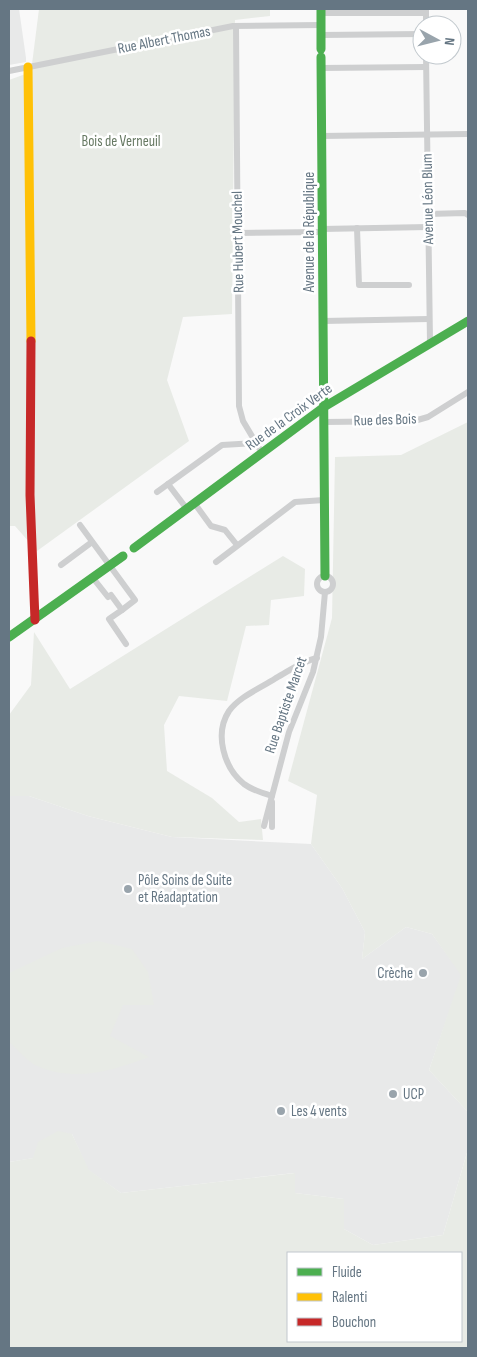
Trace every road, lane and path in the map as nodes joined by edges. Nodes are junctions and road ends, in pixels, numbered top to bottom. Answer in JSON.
{"nodes":[{"id":1,"x":321,"y":11,"type":"edge"},
{"id":2,"x":426,"y":11,"type":"edge"},
{"id":3,"x":321,"y":24,"type":"junction"},
{"id":4,"x":236,"y":26,"type":"junction"},
{"id":5,"x":412,"y":34,"type":"edge"},
{"id":6,"x":320,"y":35,"type":"junction"},
{"id":7,"x":28,"y":67,"type":"junction"},
{"id":8,"x":426,"y":67,"type":"joint"},
{"id":9,"x":321,"y":68,"type":"junction"},
{"id":10,"x":9,"y":71,"type":"edge"},
{"id":11,"x":468,"y":134,"type":"edge"},
{"id":12,"x":427,"y":135,"type":"junction"},
{"id":13,"x":321,"y":136,"type":"junction"},
{"id":14,"x":428,"y":214,"type":"junction"},
{"id":15,"x":467,"y":214,"type":"edge"},
{"id":16,"x":428,"y":227,"type":"junction"},
{"id":17,"x":357,"y":228,"type":"junction"},
{"id":18,"x":322,"y":231,"type":"junction"},
{"id":19,"x":237,"y":232,"type":"junction"},
{"id":20,"x":410,"y":285,"type":"dead end"},
{"id":21,"x":429,"y":319,"type":"junction"},
{"id":22,"x":323,"y":321,"type":"junction"},
{"id":23,"x":468,"y":321,"type":"edge"},
{"id":24,"x":430,"y":342,"type":"junction"},
{"id":25,"x":468,"y":392,"type":"edge"},
{"id":26,"x":324,"y":407,"type":"junction"},
{"id":27,"x":324,"y":422,"type":"junction"},
{"id":28,"x":256,"y":443,"type":"junction"},
{"id":29,"x":262,"y":453,"type":"junction"},
{"id":30,"x":168,"y":484,"type":"junction"},
{"id":31,"x":157,"y":492,"type":"dead end"},
{"id":32,"x":324,"y":500,"type":"junction"},
{"id":33,"x":191,"y":506,"type":"junction"},
{"id":34,"x":80,"y":525,"type":"dead end"},
{"id":35,"x":92,"y":542,"type":"junction"},
{"id":36,"x":237,"y":545,"type":"junction"},
{"id":37,"x":134,"y":548,"type":"dead end"},
{"id":38,"x":123,"y":556,"type":"dead end"},
{"id":39,"x":216,"y":562,"type":"dead end"},
{"id":40,"x":61,"y":565,"type":"dead end"},
{"id":41,"x":110,"y":565,"type":"junction"},
{"id":42,"x":325,"y":576,"type":"junction"},
{"id":43,"x":93,"y":578,"type":"junction"},
{"id":44,"x":325,"y":592,"type":"junction"},
{"id":45,"x":122,"y":610,"type":"junction"},
{"id":46,"x":35,"y":620,"type":"junction"},
{"id":47,"x":9,"y":637,"type":"edge"},
{"id":48,"x":126,"y":644,"type":"dead end"},
{"id":49,"x":317,"y":658,"type":"junction"},
{"id":50,"x":272,"y":796,"type":"junction"},
{"id":51,"x":264,"y":826,"type":"dead end"},
{"id":52,"x":272,"y":826,"type":"dead end"}],
"edges":[{"from":1,"to":2,"type":"street"},
{"from":1,"to":3,"type":"street","name":"Avenue de la République"},
{"from":3,"to":4,"type":"street","name":"Rue Albert Thomas"},
{"from":3,"to":6,"type":"street","name":"Avenue de la République"},
{"from":4,"to":7,"type":"street","name":"Rue Albert Thomas"},
{"from":4,"to":19,"type":"street","name":"Rue Hubert Mouchel"},
{"from":5,"to":6,"type":"street"},
{"from":6,"to":9,"type":"street","name":"Avenue de la République"},
{"from":7,"to":10,"type":"street","name":"Rue Albert Thomas"},
{"from":7,"to":46,"type":"street"},
{"from":8,"to":9,"type":"street"},
{"from":8,"to":12,"type":"street","name":"Avenue Léon Blum"},
{"from":9,"to":13,"type":"street","name":"Avenue de la République"},
{"from":11,"to":12,"type":"street"},
{"from":12,"to":13,"type":"street"},
{"from":12,"to":14,"type":"street","name":"Avenue Léon Blum"},
{"from":13,"to":18,"type":"street","name":"Avenue de la République"},
{"from":14,"to":15,"type":"street"},
{"from":14,"to":16,"type":"street","name":"Avenue Léon Blum"},
{"from":16,"to":17,"type":"street"},
{"from":16,"to":21,"type":"street","name":"Avenue Léon Blum"},
{"from":17,"to":18,"type":"street"},
{"from":17,"to":20,"type":"street"},
{"from":18,"to":19,"type":"street"},
{"from":18,"to":22,"type":"street","name":"Avenue de la République"},
{"from":19,"to":28,"type":"street","name":"Rue Hubert Mouchel"},
{"from":21,"to":22,"type":"street"},
{"from":21,"to":24,"type":"street","name":"Avenue Léon Blum"},
{"from":22,"to":26,"type":"street","name":"Avenue de la République"},
{"from":23,"to":24,"type":"street","name":"Rue de la Croix Verte"},
{"from":24,"to":26,"type":"street","name":"Rue de la Croix Verte"},
{"from":25,"to":27,"type":"street","name":"Rue des Bois"},
{"from":26,"to":27,"type":"street","name":"Rue Baptiste Marcet"},
{"from":26,"to":29,"type":"street","name":"Rue de la Croix Verte"},
{"from":27,"to":32,"type":"street","name":"Rue Baptiste Marcet"},
{"from":28,"to":29,"type":"street","name":"Rue Hubert Mouchel"},
{"from":28,"to":30,"type":"street"},
{"from":29,"to":33,"type":"street","name":"Rue de la Croix Verte"},
{"from":30,"to":31,"type":"street"},
{"from":30,"to":33,"type":"street"},
{"from":32,"to":36,"type":"street"},
{"from":32,"to":42,"type":"street","name":"Rue Baptiste Marcet"},
{"from":33,"to":36,"type":"street"},
{"from":33,"to":37,"type":"street","name":"Rue de la Croix Verte"},
{"from":34,"to":35,"type":"street"},
{"from":35,"to":40,"type":"street"},
{"from":35,"to":41,"type":"street"},
{"from":36,"to":39,"type":"street"},
{"from":38,"to":41,"type":"street"},
{"from":41,"to":43,"type":"street"},
{"from":41,"to":45,"type":"street"},
{"from":42,"to":44,"type":"street","name":"Rue Baptiste Marcet"},
{"from":42,"to":44,"type":"street","name":"Rue Baptiste Marcet"},
{"from":43,"to":45,"type":"street"},
{"from":43,"to":46,"type":"street"},
{"from":44,"to":49,"type":"street","name":"Rue Baptiste Marcet"},
{"from":45,"to":48,"type":"street"},
{"from":46,"to":47,"type":"street"},
{"from":49,"to":50,"type":"street","name":"Rue Baptiste Marcet"},
{"from":49,"to":50,"type":"street"},
{"from":50,"to":51,"type":"street","name":"Rue Baptiste Marcet"},
{"from":50,"to":52,"type":"street","name":"Rue Baptiste Marcet"}]}
